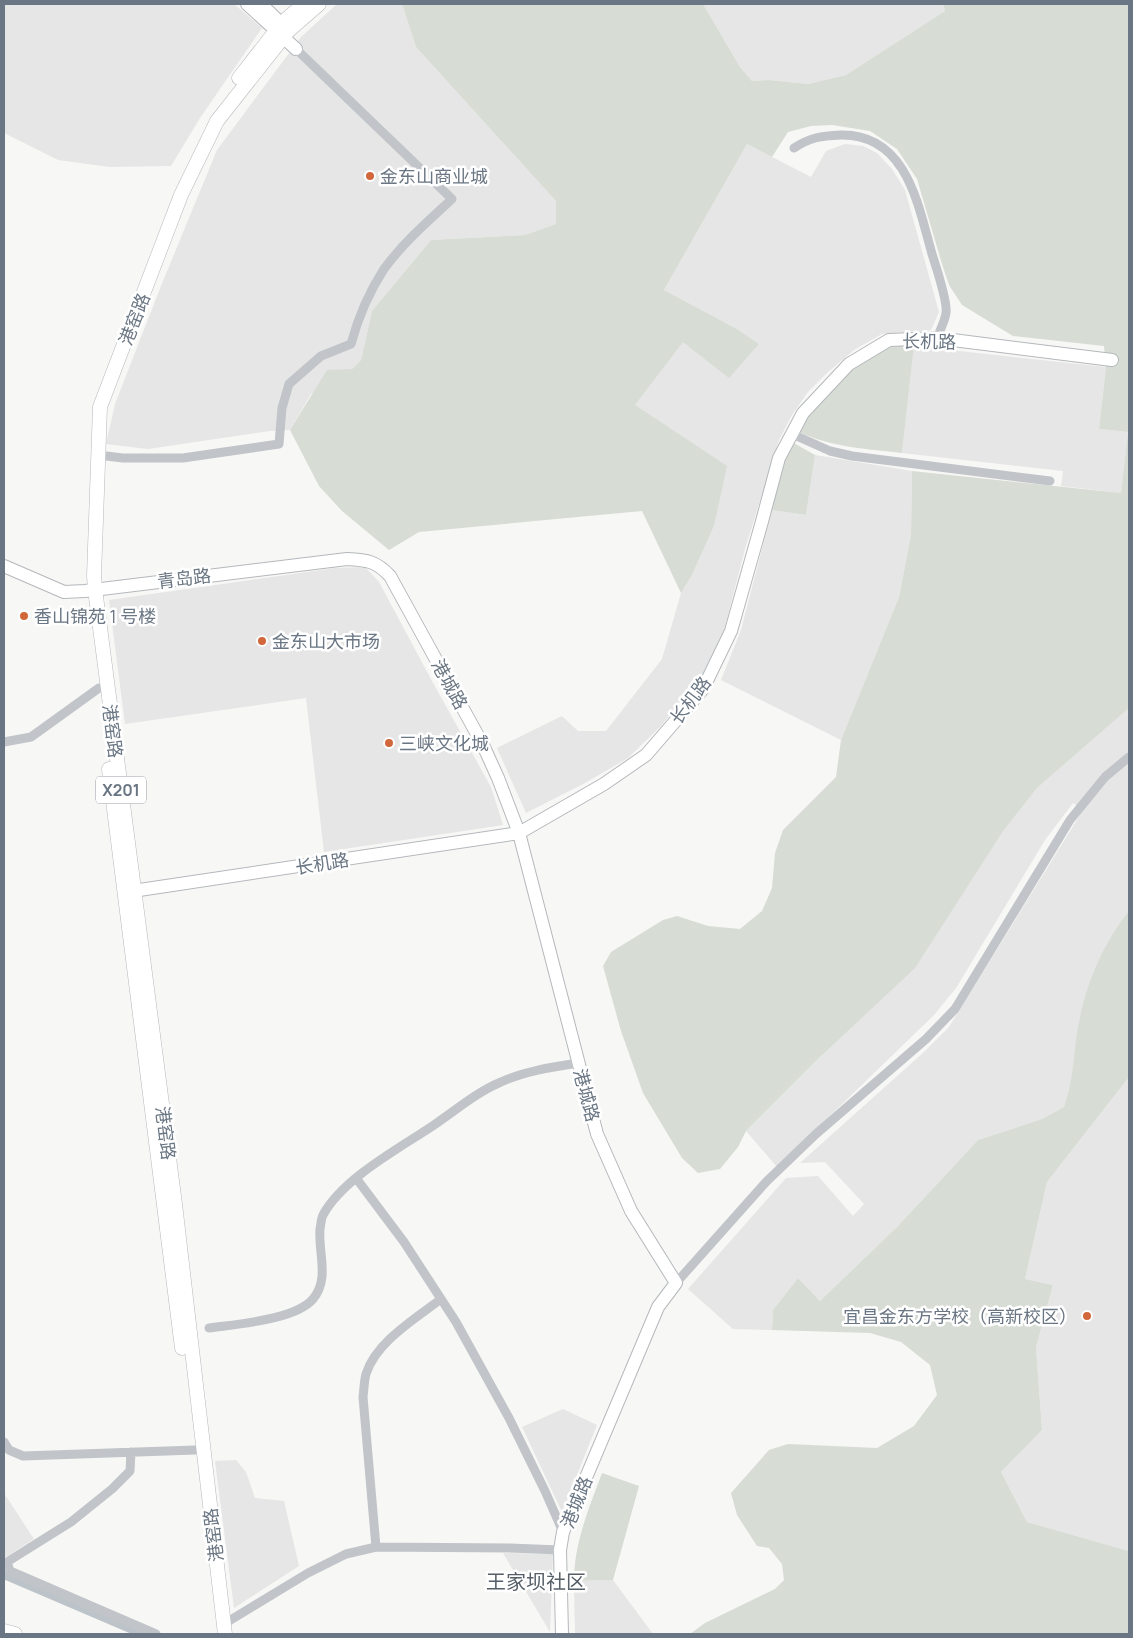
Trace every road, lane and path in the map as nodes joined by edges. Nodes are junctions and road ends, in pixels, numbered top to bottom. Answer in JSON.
{"nodes":[{"id":1,"x":247,"y":4,"type":"edge"},
{"id":2,"x":261,"y":4,"type":"edge"},
{"id":3,"x":304,"y":4,"type":"edge"},
{"id":4,"x":319,"y":4,"type":"edge"},
{"id":5,"x":282,"y":30,"type":"junction"},
{"id":6,"x":296,"y":49,"type":"joint"},
{"id":7,"x":794,"y":148,"type":"dead end"},
{"id":8,"x":937,"y":338,"type":"junction"},
{"id":9,"x":1112,"y":360,"type":"dead end"},
{"id":10,"x":792,"y":434,"type":"junction"},
{"id":11,"x":98,"y":455,"type":"junction"},
{"id":12,"x":1050,"y":481,"type":"dead end"},
{"id":13,"x":369,"y":560,"type":"joint"},
{"id":14,"x":4,"y":566,"type":"edge"},
{"id":15,"x":90,"y":590,"type":"junction"},
{"id":16,"x":99,"y":688,"type":"junction"},
{"id":17,"x":4,"y":742,"type":"edge"},
{"id":18,"x":1129,"y":757,"type":"edge"},
{"id":19,"x":519,"y":833,"type":"junction"},
{"id":20,"x":129,"y":892,"type":"junction"},
{"id":21,"x":578,"y":1063,"type":"junction"},
{"id":22,"x":356,"y":1178,"type":"junction"},
{"id":23,"x":676,"y":1283,"type":"junction"},
{"id":24,"x":441,"y":1299,"type":"junction"},
{"id":25,"x":209,"y":1328,"type":"dead end"},
{"id":26,"x":4,"y":1442,"type":"edge"},
{"id":27,"x":195,"y":1450,"type":"junction"},
{"id":28,"x":131,"y":1452,"type":"junction"},
{"id":29,"x":563,"y":1532,"type":"junction"},
{"id":30,"x":376,"y":1547,"type":"junction"},
{"id":31,"x":560,"y":1550,"type":"junction"},
{"id":32,"x":222,"y":1631,"type":"edge"},
{"id":33,"x":156,"y":1634,"type":"edge"},
{"id":34,"x":562,"y":1634,"type":"edge"}],
"edges":[{"from":1,"to":5,"type":"street"},
{"from":2,"to":5,"type":"street"},
{"from":3,"to":5,"type":"main road","name":"港窑路","number":"X201"},
{"from":4,"to":5,"type":"main road","name":"港窑路","number":"X201"},
{"from":5,"to":6,"type":"street"},
{"from":5,"to":11,"type":"main road","name":"港窑路","number":"X201"},
{"from":5,"to":15,"type":"main road","name":"港窑路","number":"X201"},
{"from":6,"to":11,"type":"street"},
{"from":7,"to":8,"type":"street"},
{"from":8,"to":9,"type":"street","name":"长机路"},
{"from":8,"to":10,"type":"street","name":"长机路"},
{"from":10,"to":12,"type":"street"},
{"from":10,"to":19,"type":"street","name":"长机路"},
{"from":11,"to":15,"type":"main road","name":"港窑路","number":"X201"},
{"from":13,"to":15,"type":"street","name":"青岛路"},
{"from":13,"to":19,"type":"street","name":"港城路"},
{"from":14,"to":15,"type":"street","name":"青岛路"},
{"from":15,"to":16,"type":"main road","name":"港窑路","number":"X201"},
{"from":15,"to":20,"type":"main road","name":"港窑路","number":"X201"},
{"from":16,"to":17,"type":"street"},
{"from":16,"to":20,"type":"main road","name":"港窑路","number":"X201"},
{"from":18,"to":23,"type":"street"},
{"from":19,"to":20,"type":"street","name":"长机路"},
{"from":19,"to":21,"type":"street","name":"港城路"},
{"from":20,"to":27,"type":"main road","name":"港窑路","number":"X201"},
{"from":20,"to":32,"type":"main road","name":"港窑路","number":"X201"},
{"from":21,"to":22,"type":"street"},
{"from":21,"to":23,"type":"street","name":"港城路"},
{"from":22,"to":24,"type":"street"},
{"from":22,"to":25,"type":"street"},
{"from":23,"to":29,"type":"street","name":"港城路"},
{"from":24,"to":29,"type":"street"},
{"from":24,"to":30,"type":"street"},
{"from":26,"to":28,"type":"street"},
{"from":27,"to":28,"type":"street"},
{"from":27,"to":32,"type":"main road","name":"港窑路","number":"X201"},
{"from":28,"to":33,"type":"street"},
{"from":29,"to":31,"type":"street","name":"港城路"},
{"from":30,"to":31,"type":"street"},
{"from":30,"to":32,"type":"street"},
{"from":31,"to":34,"type":"street","name":"港城路"}]}
